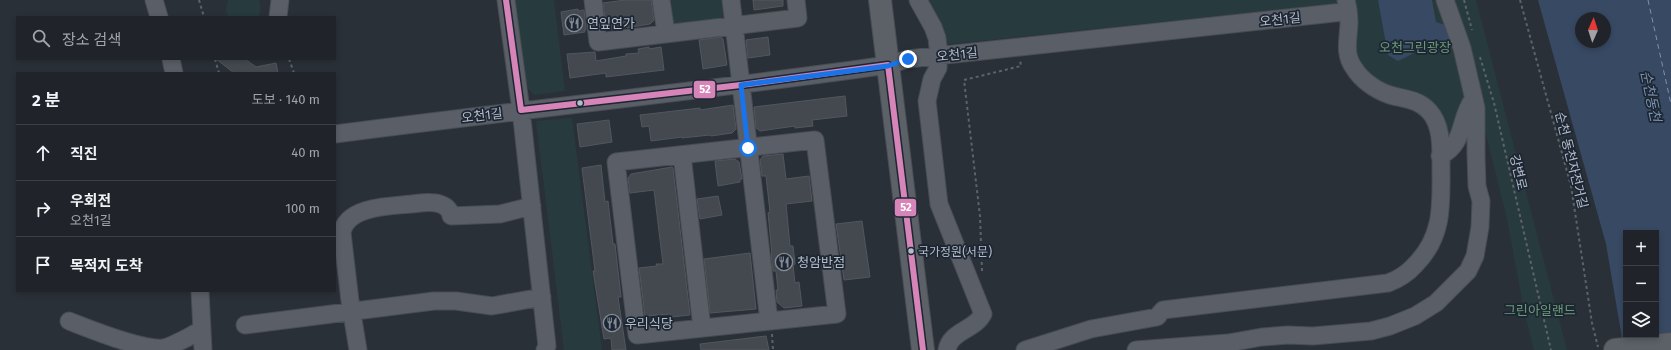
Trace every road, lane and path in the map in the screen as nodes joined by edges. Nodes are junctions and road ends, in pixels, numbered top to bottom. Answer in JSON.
{"nodes":[{"id":1,"x":154,"y":0,"type":"edge"},
{"id":2,"x":199,"y":0,"type":"edge"},
{"id":3,"x":280,"y":0,"type":"edge"},
{"id":4,"x":506,"y":0,"type":"edge"},
{"id":5,"x":593,"y":0,"type":"edge"},
{"id":6,"x":661,"y":0,"type":"edge"},
{"id":7,"x":731,"y":0,"type":"edge"},
{"id":8,"x":796,"y":0,"type":"edge"},
{"id":9,"x":880,"y":0,"type":"edge"},
{"id":10,"x":918,"y":0,"type":"edge"},
{"id":11,"x":1445,"y":0,"type":"edge"},
{"id":12,"x":1464,"y":0,"type":"edge"},
{"id":13,"x":1520,"y":0,"type":"edge"},
{"id":14,"x":1345,"y":6,"type":"edge"},
{"id":15,"x":159,"y":16,"type":"edge"},
{"id":16,"x":204,"y":16,"type":"edge"},
{"id":17,"x":278,"y":16,"type":"edge"},
{"id":18,"x":734,"y":26,"type":"junction"},
{"id":19,"x":666,"y":33,"type":"junction"},
{"id":20,"x":1474,"y":36,"type":"dead end"},
{"id":21,"x":1019,"y":47,"type":"junction"},
{"id":22,"x":1478,"y":51,"type":"dead end"},
{"id":23,"x":939,"y":56,"type":"junction"},
{"id":24,"x":170,"y":60,"type":"edge"},
{"id":25,"x":215,"y":60,"type":"edge"},
{"id":26,"x":289,"y":60,"type":"edge"},
{"id":27,"x":888,"y":66,"type":"junction"},
{"id":28,"x":174,"y":72,"type":"edge"},
{"id":29,"x":219,"y":72,"type":"edge"},
{"id":30,"x":294,"y":72,"type":"edge"},
{"id":31,"x":741,"y":85,"type":"junction"},
{"id":32,"x":1473,"y":99,"type":"junction"},
{"id":33,"x":521,"y":110,"type":"junction"},
{"id":34,"x":336,"y":134,"type":"edge"},
{"id":35,"x":748,"y":148,"type":"junction"},
{"id":36,"x":682,"y":155,"type":"junction"},
{"id":37,"x":1440,"y":156,"type":"junction"},
{"id":38,"x":532,"y":206,"type":"junction"},
{"id":39,"x":339,"y":240,"type":"edge"},
{"id":40,"x":982,"y":276,"type":"dead end"},
{"id":41,"x":200,"y":292,"type":"edge"},
{"id":42,"x":542,"y":297,"type":"junction"},
{"id":43,"x":352,"y":311,"type":"junction"},
{"id":44,"x":69,"y":321,"type":"dead end"},
{"id":45,"x":245,"y":325,"type":"dead end"},
{"id":46,"x":770,"y":327,"type":"junction"},
{"id":47,"x":702,"y":328,"type":"junction"},
{"id":48,"x":202,"y":330,"type":"junction"},
{"id":49,"x":1671,"y":344,"type":"edge"},
{"id":50,"x":203,"y":350,"type":"edge"},
{"id":51,"x":358,"y":350,"type":"edge"},
{"id":52,"x":545,"y":350,"type":"edge"},
{"id":53,"x":773,"y":350,"type":"edge"},
{"id":54,"x":923,"y":350,"type":"edge"},
{"id":55,"x":947,"y":350,"type":"edge"},
{"id":56,"x":1025,"y":350,"type":"edge"},
{"id":57,"x":1136,"y":350,"type":"edge"},
{"id":58,"x":1551,"y":350,"type":"edge"},
{"id":59,"x":1599,"y":350,"type":"edge"},
{"id":60,"x":1615,"y":350,"type":"edge"}],
"edges":[{"from":1,"to":15,"type":"street"},
{"from":2,"to":16,"type":"path"},
{"from":3,"to":17,"type":"street"},
{"from":4,"to":33,"type":"street"},
{"from":5,"to":19,"type":"street"},
{"from":6,"to":19,"type":"street"},
{"from":7,"to":18,"type":"street"},
{"from":8,"to":18,"type":"street"},
{"from":9,"to":27,"type":"main road"},
{"from":10,"to":23,"type":"street"},
{"from":11,"to":32,"type":"street"},
{"from":12,"to":20,"type":"path"},
{"from":13,"to":59,"type":"path","name":"순천 동천자전거길"},
{"from":14,"to":21,"type":"street","name":"오천1길"},
{"from":14,"to":37,"type":"street"},
{"from":18,"to":19,"type":"street"},
{"from":18,"to":31,"type":"street"},
{"from":21,"to":23,"type":"street","name":"오천1길"},
{"from":21,"to":40,"type":"path"},
{"from":22,"to":58,"type":"path","name":"강변로"},
{"from":23,"to":27,"type":"street","name":"오천1길"},
{"from":23,"to":55,"type":"street"},
{"from":24,"to":28,"type":"street"},
{"from":25,"to":29,"type":"path"},
{"from":26,"to":30,"type":"path"},
{"from":27,"to":31,"type":"street","name":"오천1길"},
{"from":27,"to":54,"type":"main road"},
{"from":31,"to":33,"type":"street","name":"오천1길"},
{"from":31,"to":35,"type":"street"},
{"from":32,"to":37,"type":"street"},
{"from":32,"to":57,"type":"street"},
{"from":33,"to":34,"type":"street","name":"오천1길"},
{"from":33,"to":38,"type":"street"},
{"from":35,"to":36,"type":"street"},
{"from":35,"to":46,"type":"street"},
{"from":35,"to":46,"type":"street"},
{"from":36,"to":47,"type":"street"},
{"from":36,"to":47,"type":"street"},
{"from":37,"to":56,"type":"street"},
{"from":38,"to":39,"type":"street"},
{"from":38,"to":42,"type":"street"},
{"from":39,"to":43,"type":"street"},
{"from":41,"to":48,"type":"street"},
{"from":42,"to":43,"type":"street"},
{"from":42,"to":52,"type":"street"},
{"from":43,"to":45,"type":"street"},
{"from":43,"to":51,"type":"street"},
{"from":44,"to":48,"type":"street"},
{"from":46,"to":47,"type":"street"},
{"from":46,"to":53,"type":"path"},
{"from":48,"to":50,"type":"street"},
{"from":49,"to":60,"type":"main road"}]}
